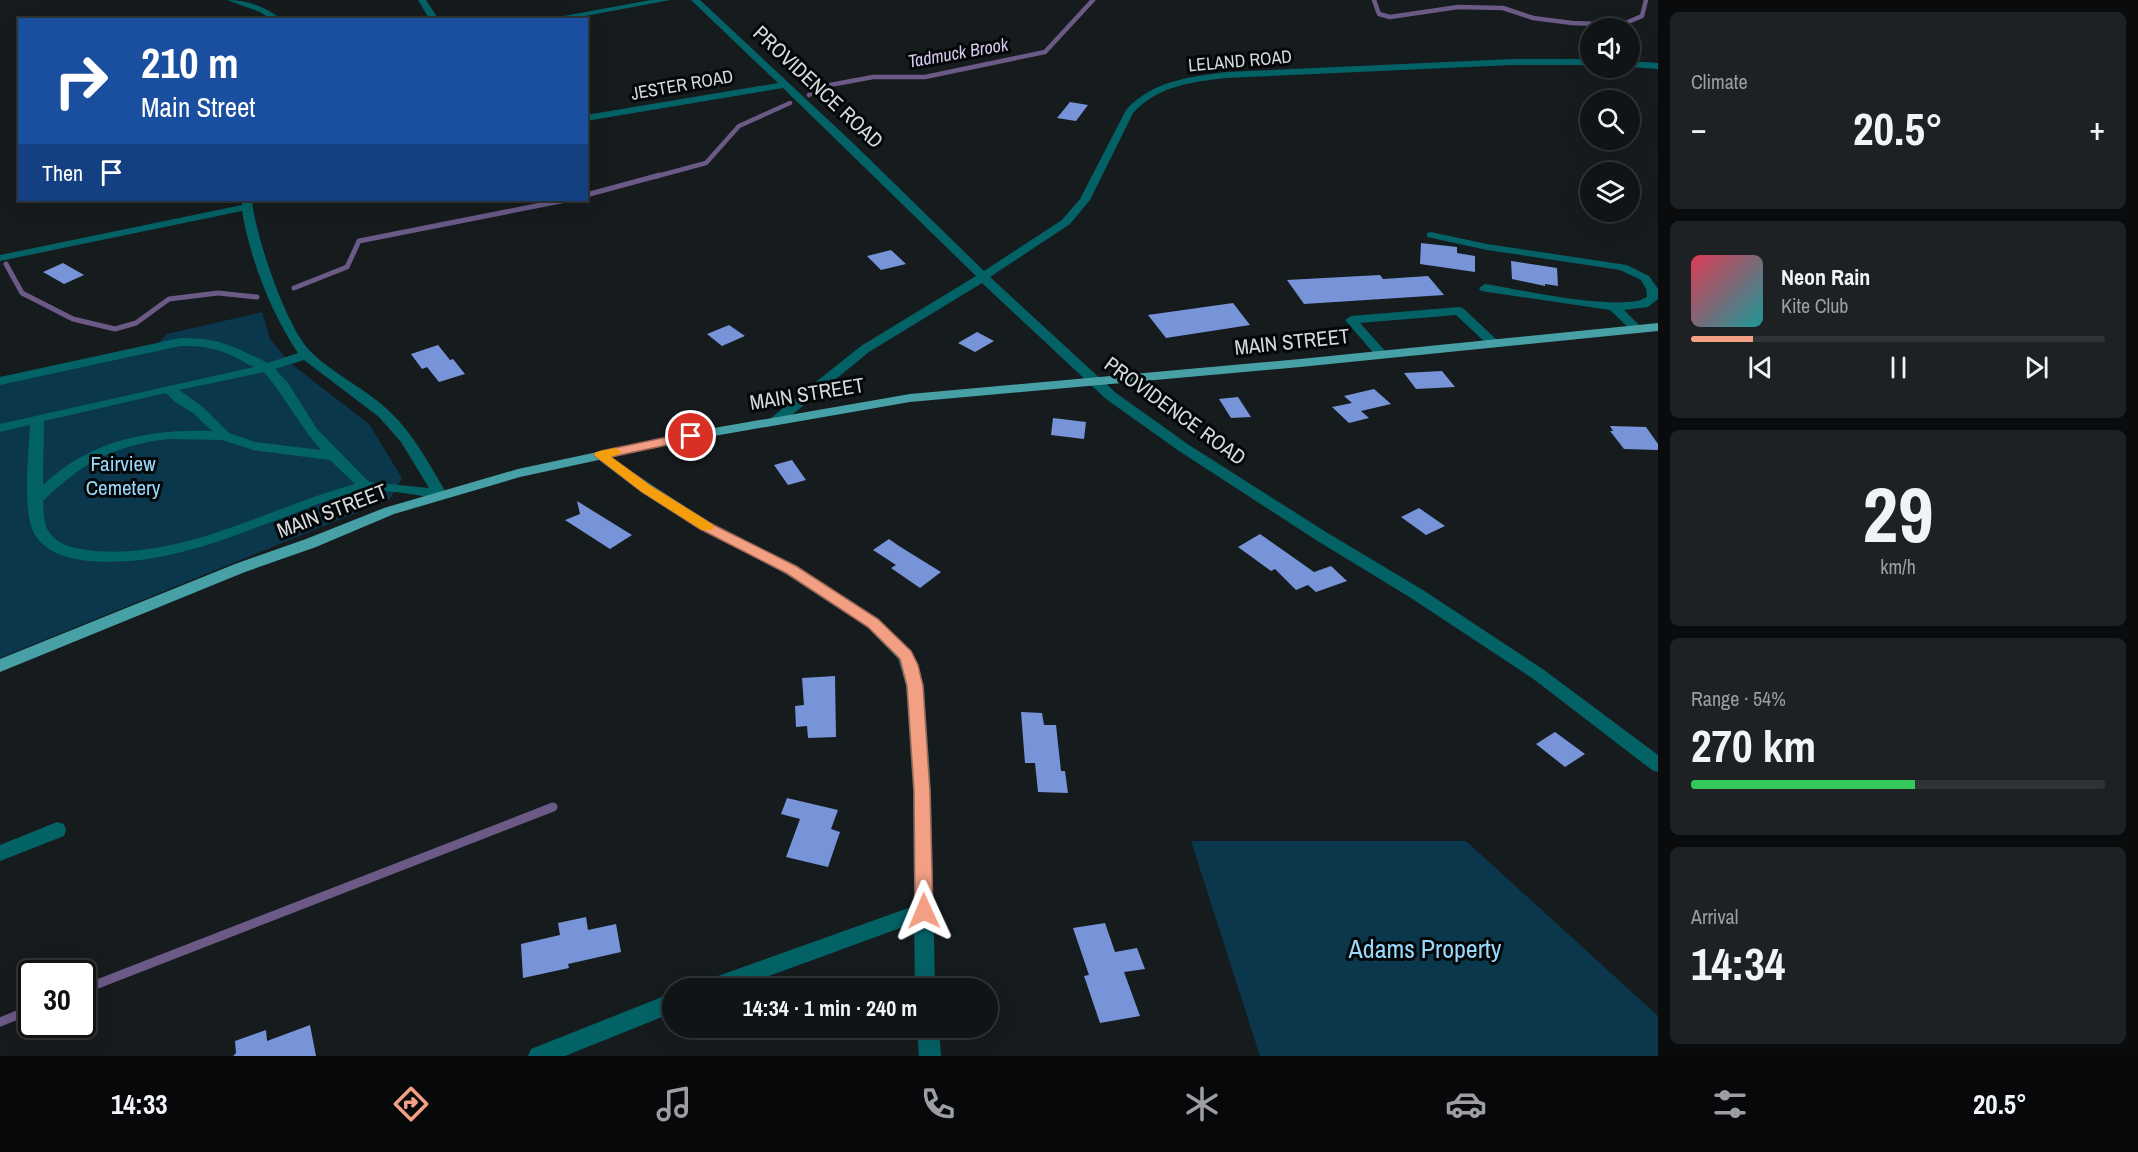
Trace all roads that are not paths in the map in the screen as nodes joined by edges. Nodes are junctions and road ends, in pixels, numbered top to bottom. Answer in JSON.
{"nodes":[{"id":1,"x":231,"y":0,"type":"edge"},
{"id":2,"x":422,"y":0,"type":"edge"},
{"id":3,"x":666,"y":0,"type":"edge"},
{"id":4,"x":695,"y":0,"type":"edge"},
{"id":5,"x":275,"y":18,"type":"edge"},
{"id":6,"x":434,"y":18,"type":"edge"},
{"id":7,"x":558,"y":18,"type":"edge"},
{"id":8,"x":1580,"y":62,"type":"edge"},
{"id":9,"x":1640,"y":65,"type":"edge"},
{"id":10,"x":1658,"y":66,"type":"edge"},
{"id":11,"x":783,"y":85,"type":"junction"},
{"id":12,"x":588,"y":118,"type":"edge"},
{"id":13,"x":246,"y":203,"type":"edge"},
{"id":14,"x":1431,"y":235,"type":"dead end"},
{"id":15,"x":0,"y":258,"type":"edge"},
{"id":16,"x":983,"y":277,"type":"junction"},
{"id":17,"x":1485,"y":288,"type":"dead end"},
{"id":18,"x":1614,"y":308,"type":"junction"},
{"id":19,"x":1658,"y":327,"type":"edge"},
{"id":20,"x":1637,"y":329,"type":"junction"},
{"id":21,"x":1493,"y":343,"type":"junction"},
{"id":22,"x":1382,"y":354,"type":"junction"},
{"id":23,"x":306,"y":356,"type":"junction"},
{"id":24,"x":267,"y":368,"type":"junction"},
{"id":25,"x":0,"y":381,"type":"edge"},
{"id":26,"x":1097,"y":382,"type":"junction"},
{"id":27,"x":169,"y":388,"type":"junction"},
{"id":28,"x":36,"y":419,"type":"junction"},
{"id":29,"x":777,"y":420,"type":"junction"},
{"id":30,"x":0,"y":428,"type":"edge"},
{"id":31,"x":224,"y":436,"type":"junction"},
{"id":32,"x":601,"y":455,"type":"junction"},
{"id":33,"x":334,"y":456,"type":"junction"},
{"id":34,"x":365,"y":486,"type":"junction"},
{"id":35,"x":440,"y":494,"type":"junction"},
{"id":36,"x":36,"y":500,"type":"junction"},
{"id":37,"x":0,"y":666,"type":"edge"},
{"id":38,"x":1658,"y":765,"type":"edge"},
{"id":39,"x":57,"y":830,"type":"dead end"},
{"id":40,"x":0,"y":854,"type":"edge"},
{"id":41,"x":924,"y":911,"type":"junction"},
{"id":42,"x":739,"y":978,"type":"edge"},
{"id":43,"x":925,"y":978,"type":"edge"},
{"id":44,"x":662,"y":1008,"type":"edge"},
{"id":45,"x":929,"y":1038,"type":"edge"},
{"id":46,"x":539,"y":1056,"type":"edge"},
{"id":47,"x":930,"y":1056,"type":"edge"}],
"edges":[{"from":1,"to":5,"type":"street"},
{"from":2,"to":6,"type":"street"},
{"from":3,"to":7,"type":"street"},
{"from":4,"to":11,"type":"street","name":"PROVIDENCE ROAD"},
{"from":8,"to":16,"type":"street","name":"LELAND ROAD"},
{"from":9,"to":10,"type":"street"},
{"from":11,"to":12,"type":"street","name":"JESTER ROAD"},
{"from":11,"to":16,"type":"street","name":"PROVIDENCE ROAD"},
{"from":13,"to":15,"type":"street"},
{"from":13,"to":23,"type":"street"},
{"from":14,"to":18,"type":"street"},
{"from":16,"to":26,"type":"street","name":"PROVIDENCE ROAD"},
{"from":16,"to":29,"type":"street","name":"LELAND ROAD"},
{"from":17,"to":18,"type":"street"},
{"from":18,"to":20,"type":"street"},
{"from":19,"to":20,"type":"main road","name":"MAIN STREET"},
{"from":20,"to":21,"type":"main road","name":"MAIN STREET"},
{"from":21,"to":22,"type":"main road","name":"MAIN STREET"},
{"from":21,"to":22,"type":"street"},
{"from":22,"to":26,"type":"main road","name":"MAIN STREET"},
{"from":23,"to":24,"type":"street"},
{"from":23,"to":35,"type":"street"},
{"from":24,"to":25,"type":"street"},
{"from":24,"to":27,"type":"street"},
{"from":24,"to":33,"type":"street"},
{"from":26,"to":29,"type":"main road","name":"MAIN STREET"},
{"from":26,"to":38,"type":"street","name":"PROVIDENCE ROAD"},
{"from":27,"to":28,"type":"street"},
{"from":27,"to":31,"type":"street"},
{"from":28,"to":30,"type":"street"},
{"from":28,"to":36,"type":"street"},
{"from":29,"to":32,"type":"main road","name":"MAIN STREET"},
{"from":31,"to":33,"type":"street"},
{"from":31,"to":36,"type":"street"},
{"from":32,"to":35,"type":"main road","name":"MAIN STREET"},
{"from":32,"to":41,"type":"street"},
{"from":33,"to":34,"type":"street"},
{"from":34,"to":35,"type":"street"},
{"from":34,"to":36,"type":"street"},
{"from":35,"to":37,"type":"main road","name":"MAIN STREET"},
{"from":39,"to":40,"type":"street"},
{"from":41,"to":42,"type":"street"},
{"from":41,"to":43,"type":"street"},
{"from":44,"to":46,"type":"street"},
{"from":45,"to":47,"type":"street"}]}
